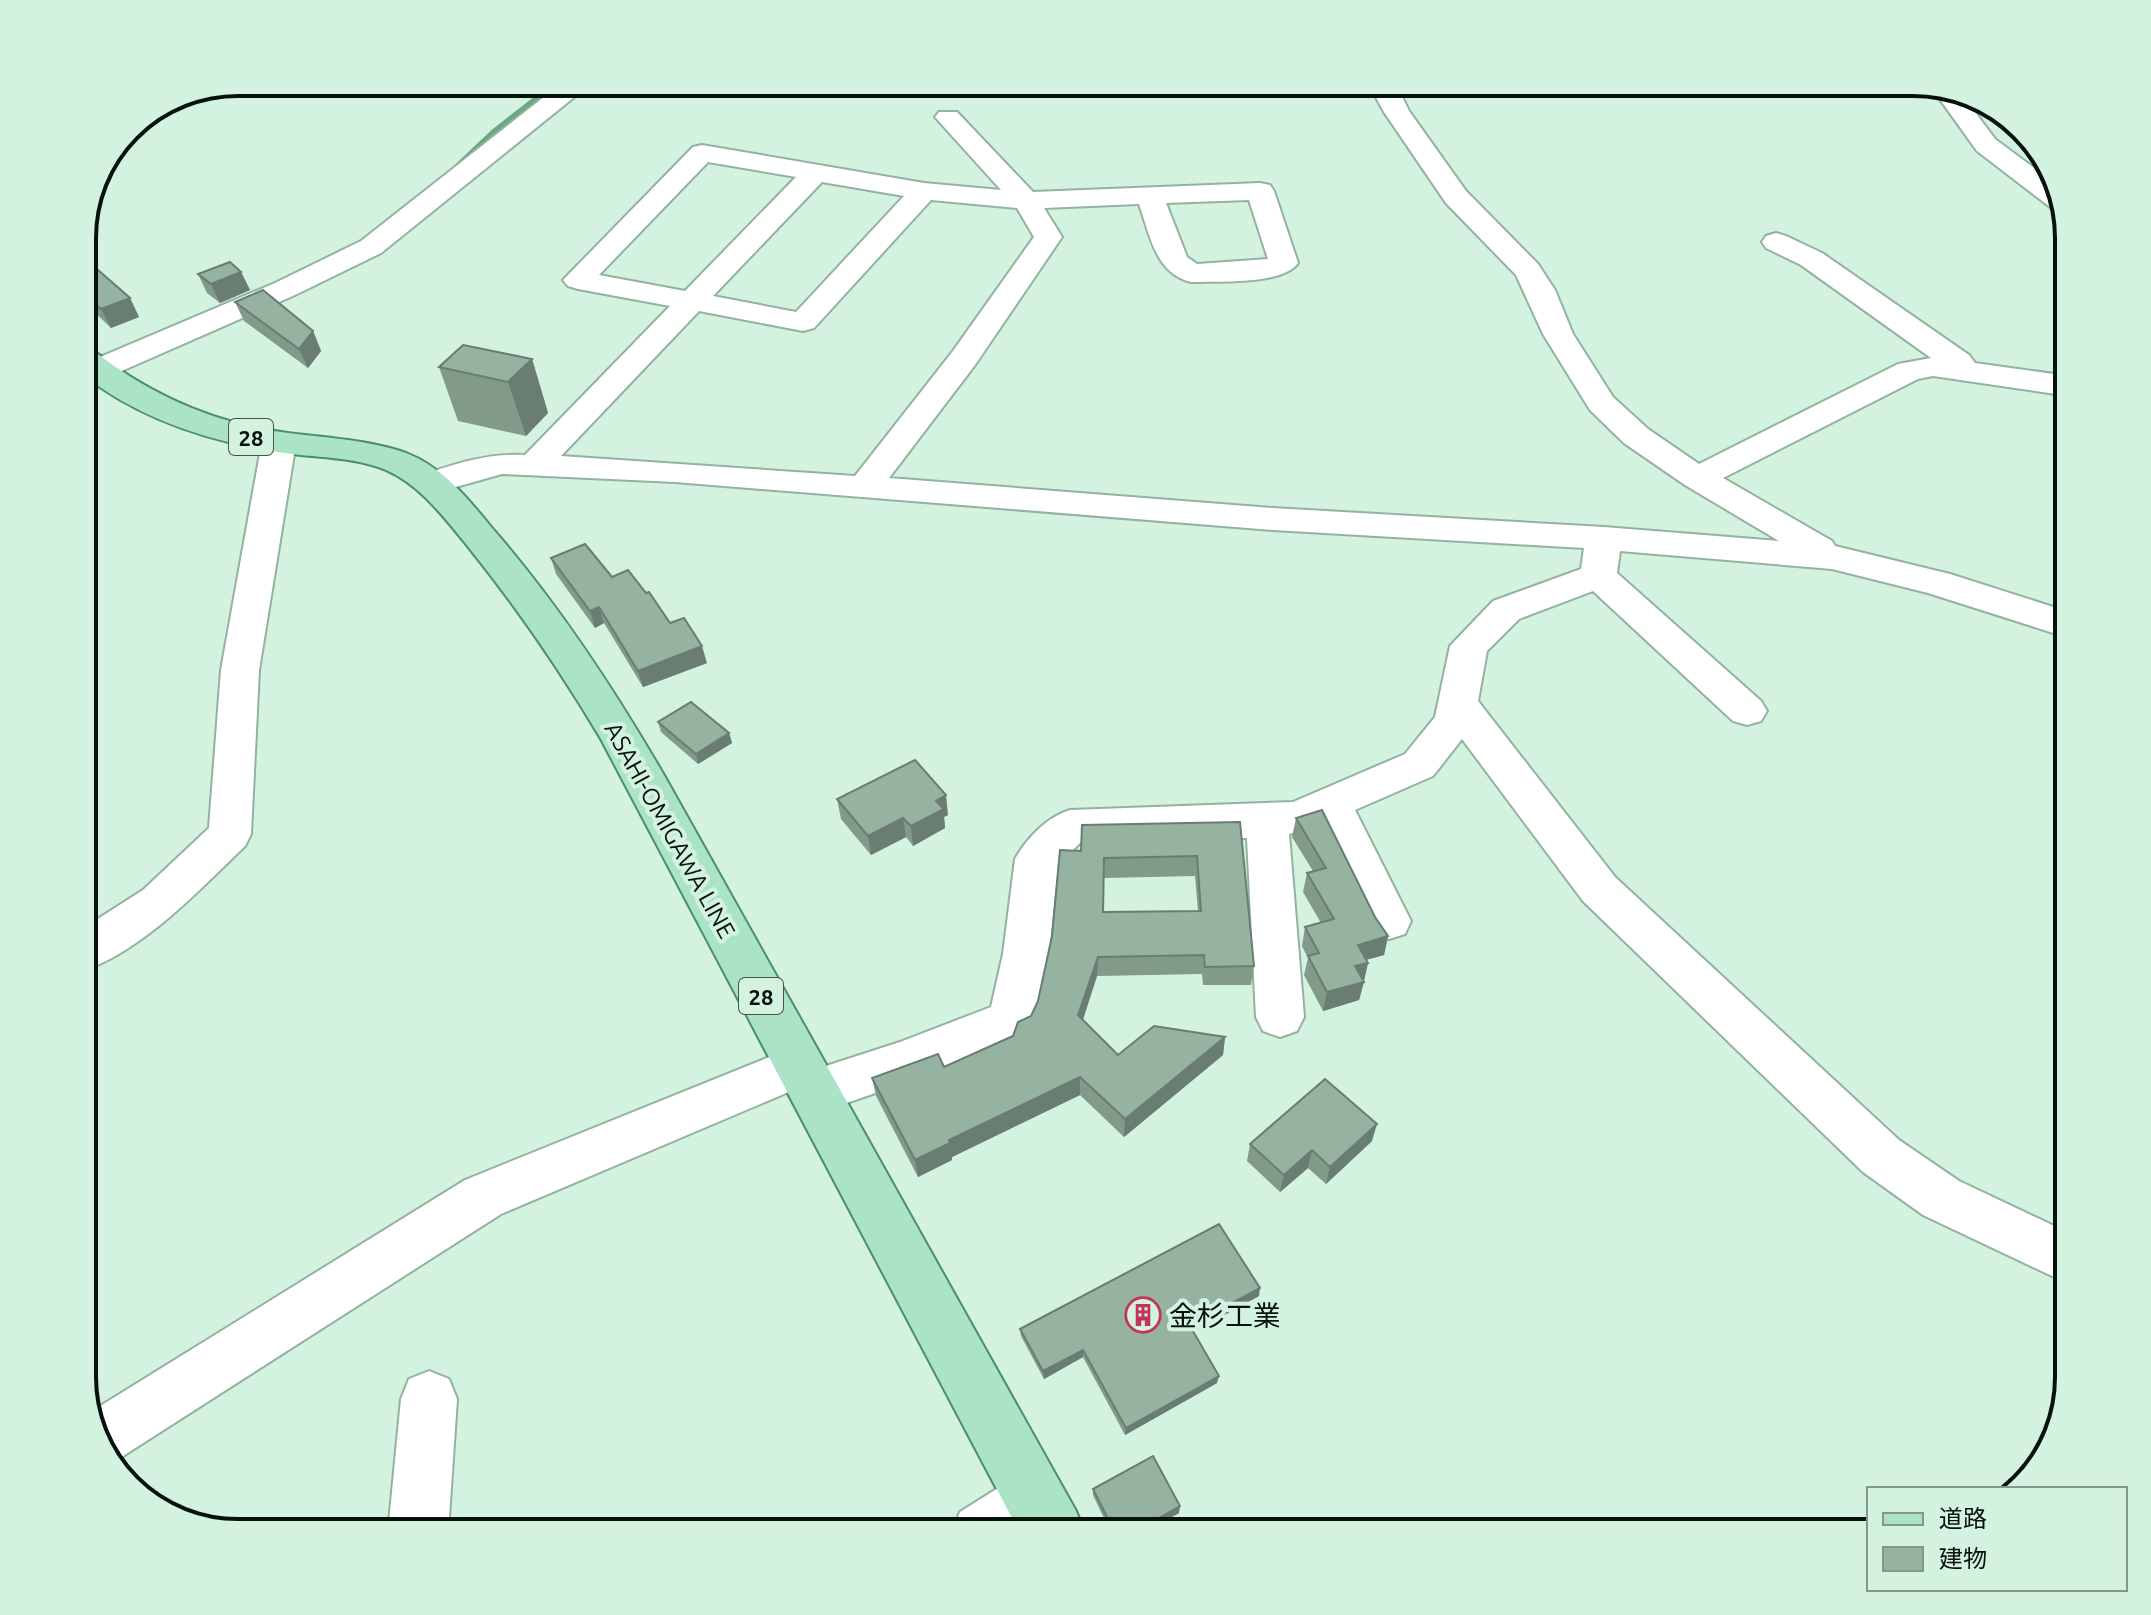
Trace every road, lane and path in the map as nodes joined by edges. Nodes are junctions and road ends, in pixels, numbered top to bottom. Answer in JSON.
{"nodes":[{"id":1,"x":558,"y":96,"type":"edge"},
{"id":2,"x":1390,"y":96,"type":"edge"},
{"id":3,"x":1959,"y":104,"type":"edge"},
{"id":4,"x":948,"y":117,"type":"dead end"},
{"id":5,"x":816,"y":172,"type":"junction"},
{"id":6,"x":2039,"y":173,"type":"edge"},
{"id":7,"x":2025,"y":174,"type":"junction"},
{"id":8,"x":2046,"y":190,"type":"edge"},
{"id":9,"x":924,"y":191,"type":"junction"},
{"id":10,"x":1150,"y":198,"type":"junction"},
{"id":11,"x":1026,"y":201,"type":"junction"},
{"id":12,"x":1776,"y":242,"type":"dead end"},
{"id":13,"x":692,"y":300,"type":"junction"},
{"id":14,"x":96,"y":364,"type":"edge"},
{"id":15,"x":96,"y":371,"type":"edge"},
{"id":16,"x":1965,"y":371,"type":"junction"},
{"id":17,"x":2055,"y":384,"type":"edge"},
{"id":18,"x":279,"y":442,"type":"junction"},
{"id":19,"x":533,"y":466,"type":"junction"},
{"id":20,"x":1697,"y":478,"type":"junction"},
{"id":21,"x":431,"y":483,"type":"junction"},
{"id":22,"x":864,"y":487,"type":"junction"},
{"id":23,"x":1601,"y":557,"type":"junction"},
{"id":24,"x":1832,"y":557,"type":"junction"},
{"id":25,"x":2055,"y":621,"type":"edge"},
{"id":26,"x":1458,"y":704,"type":"junction"},
{"id":27,"x":1747,"y":711,"type":"dead end"},
{"id":28,"x":1331,"y":805,"type":"junction"},
{"id":29,"x":1267,"y":821,"type":"junction"},
{"id":30,"x":1389,"y":921,"type":"dead end"},
{"id":31,"x":96,"y":944,"type":"edge"},
{"id":32,"x":1280,"y":1017,"type":"dead end"},
{"id":33,"x":807,"y":1079,"type":"junction"},
{"id":34,"x":2055,"y":1252,"type":"edge"},
{"id":35,"x":429,"y":1399,"type":"dead end"},
{"id":36,"x":108,"y":1434,"type":"edge"},
{"id":37,"x":1044,"y":1516,"type":"edge"},
{"id":38,"x":419,"y":1519,"type":"edge"}],
"edges":[{"from":1,"to":14,"type":"street"},
{"from":2,"to":20,"type":"street"},
{"from":3,"to":7,"type":"street"},
{"from":4,"to":11,"type":"street"},
{"from":5,"to":9,"type":"street"},
{"from":5,"to":13,"type":"street"},
{"from":5,"to":13,"type":"street"},
{"from":6,"to":7,"type":"street"},
{"from":7,"to":8,"type":"street"},
{"from":9,"to":11,"type":"street"},
{"from":9,"to":13,"type":"street"},
{"from":10,"to":10,"type":"street"},
{"from":10,"to":11,"type":"street"},
{"from":11,"to":22,"type":"street"},
{"from":12,"to":16,"type":"street"},
{"from":13,"to":19,"type":"street"},
{"from":15,"to":18,"type":"main road","name":"ASAHI-OMIGAWA LINE","number":"28"},
{"from":16,"to":17,"type":"street"},
{"from":16,"to":20,"type":"street"},
{"from":18,"to":21,"type":"main road","name":"ASAHI-OMIGAWA LINE","number":"28"},
{"from":18,"to":31,"type":"street"},
{"from":19,"to":21,"type":"street"},
{"from":19,"to":22,"type":"street"},
{"from":20,"to":24,"type":"street"},
{"from":21,"to":33,"type":"main road","name":"ASAHI-OMIGAWA LINE","number":"28"},
{"from":22,"to":23,"type":"street"},
{"from":23,"to":24,"type":"street"},
{"from":23,"to":26,"type":"street"},
{"from":23,"to":27,"type":"street"},
{"from":24,"to":25,"type":"street"},
{"from":26,"to":28,"type":"street"},
{"from":26,"to":34,"type":"street"},
{"from":28,"to":29,"type":"street"},
{"from":28,"to":30,"type":"street"},
{"from":29,"to":32,"type":"street"},
{"from":29,"to":33,"type":"street"},
{"from":33,"to":36,"type":"street"},
{"from":33,"to":37,"type":"main road","name":"ASAHI-OMIGAWA LINE","number":"28"},
{"from":35,"to":38,"type":"street"}]}
